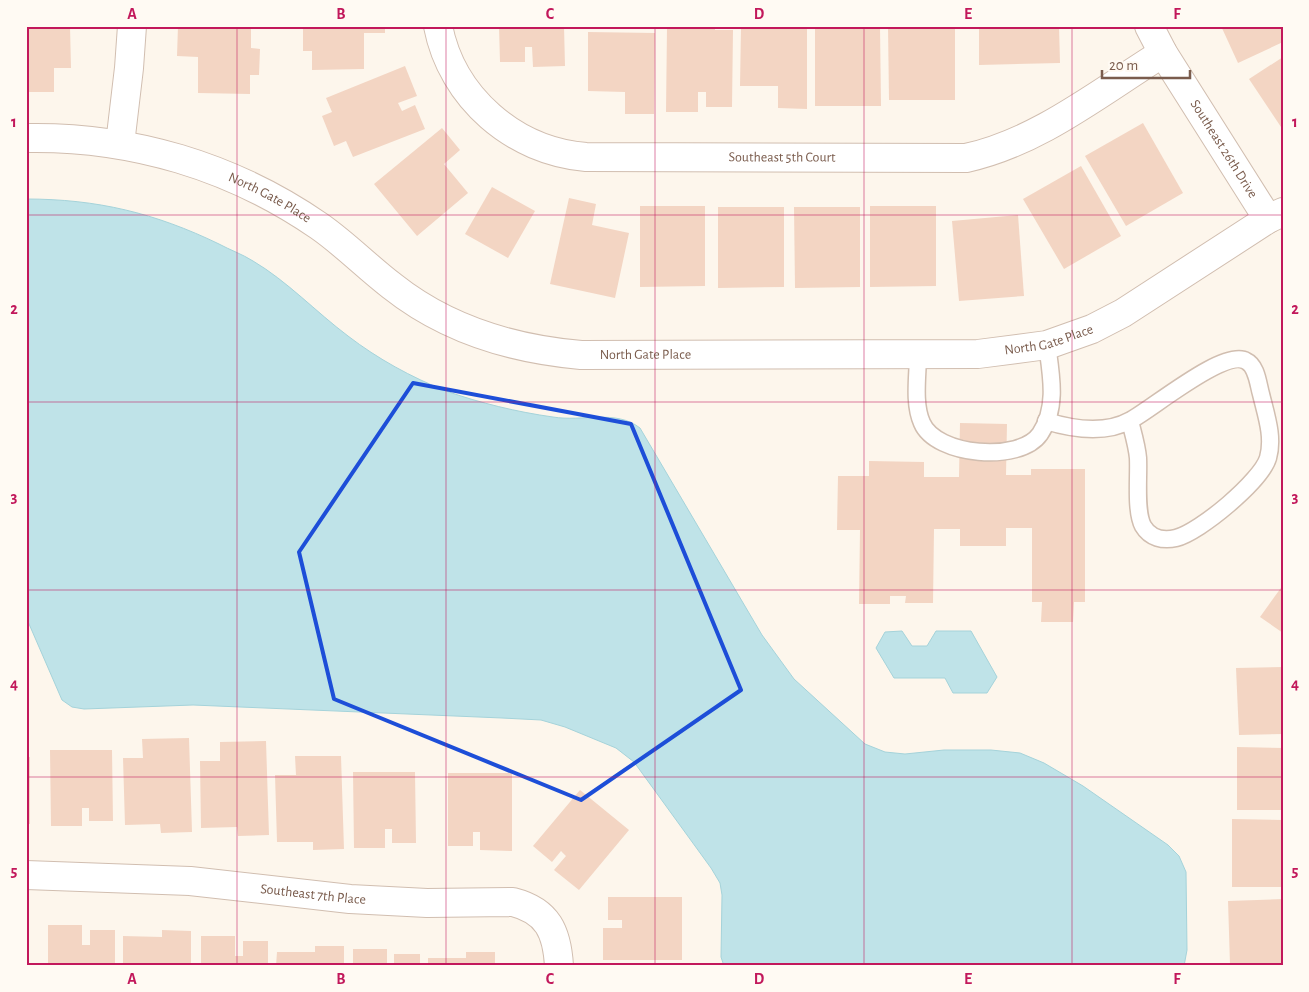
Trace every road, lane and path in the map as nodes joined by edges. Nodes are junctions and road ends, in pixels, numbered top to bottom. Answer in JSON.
{"nodes":[{"id":1,"x":132,"y":26,"type":"edge"},
{"id":2,"x":438,"y":26,"type":"edge"},
{"id":3,"x":1149,"y":26,"type":"edge"},
{"id":4,"x":1163,"y":53,"type":"junction"},
{"id":5,"x":26,"y":138,"type":"edge"},
{"id":6,"x":120,"y":144,"type":"junction"},
{"id":7,"x":1275,"y":216,"type":"edge"},
{"id":8,"x":1047,"y":345,"type":"junction"},
{"id":9,"x":918,"y":354,"type":"junction"},
{"id":10,"x":1046,"y":421,"type":"junction"},
{"id":11,"x":1130,"y":421,"type":"junction"},
{"id":12,"x":26,"y":875,"type":"edge"},
{"id":13,"x":559,"y":966,"type":"edge"}],
"edges":[{"from":1,"to":6,"type":"street"},
{"from":2,"to":4,"type":"street","name":"Southeast 5th Court"},
{"from":3,"to":4,"type":"street","name":"Southeast 26th Drive"},
{"from":4,"to":7,"type":"street","name":"Southeast 26th Drive"},
{"from":5,"to":6,"type":"street","name":"North Gate Place"},
{"from":6,"to":9,"type":"street","name":"North Gate Place"},
{"from":7,"to":8,"type":"street","name":"North Gate Place"},
{"from":8,"to":9,"type":"street","name":"North Gate Place"},
{"from":8,"to":10,"type":"lane"},
{"from":9,"to":10,"type":"lane"},
{"from":10,"to":11,"type":"lane"},
{"from":11,"to":11,"type":"lane"},
{"from":12,"to":13,"type":"street","name":"Southeast 7th Place"}]}
